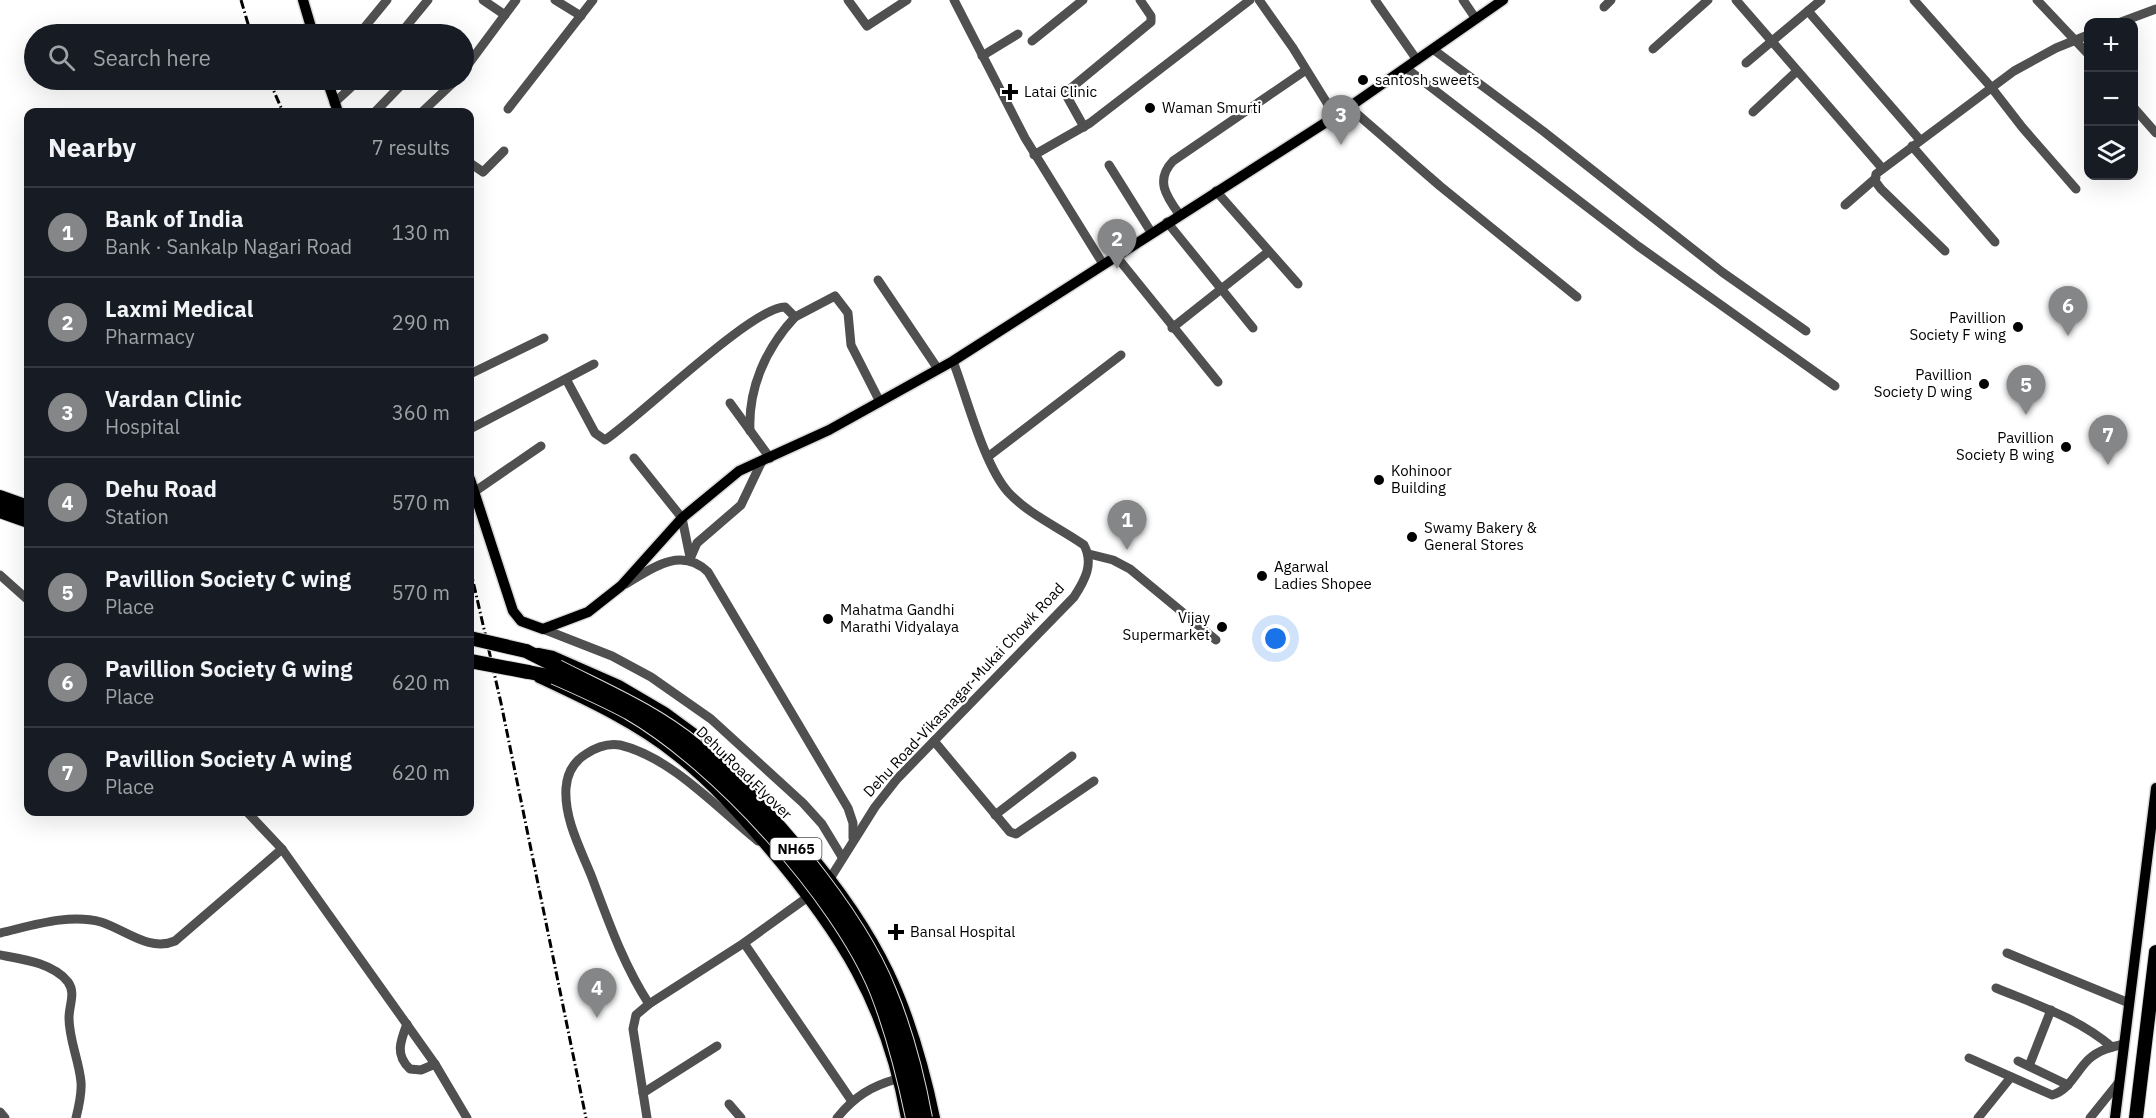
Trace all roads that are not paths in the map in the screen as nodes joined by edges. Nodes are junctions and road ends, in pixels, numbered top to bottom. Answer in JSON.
{"nodes":[{"id":1,"x":303,"y":0,"type":"edge"},
{"id":2,"x":387,"y":0,"type":"edge"},
{"id":3,"x":428,"y":0,"type":"edge"},
{"id":4,"x":483,"y":0,"type":"edge"},
{"id":5,"x":516,"y":0,"type":"edge"},
{"id":6,"x":555,"y":0,"type":"edge"},
{"id":7,"x":592,"y":0,"type":"edge"},
{"id":8,"x":848,"y":0,"type":"edge"},
{"id":9,"x":906,"y":0,"type":"edge"},
{"id":10,"x":954,"y":0,"type":"edge"},
{"id":11,"x":1083,"y":0,"type":"edge"},
{"id":12,"x":1140,"y":0,"type":"edge"},
{"id":13,"x":1250,"y":0,"type":"edge"},
{"id":14,"x":1259,"y":0,"type":"edge"},
{"id":15,"x":1375,"y":0,"type":"edge"},
{"id":16,"x":1463,"y":0,"type":"edge"},
{"id":17,"x":1503,"y":0,"type":"edge"},
{"id":18,"x":1708,"y":0,"type":"edge"},
{"id":19,"x":1736,"y":0,"type":"edge"},
{"id":20,"x":1821,"y":0,"type":"edge"},
{"id":21,"x":1914,"y":0,"type":"edge"},
{"id":22,"x":2037,"y":0,"type":"edge"},
{"id":23,"x":2156,"y":9,"type":"edge"},
{"id":24,"x":1808,"y":11,"type":"junction"},
{"id":25,"x":505,"y":15,"type":"junction"},
{"id":26,"x":581,"y":16,"type":"junction"},
{"id":27,"x":2132,"y":18,"type":"edge"},
{"id":28,"x":1476,"y":19,"type":"junction"},
{"id":29,"x":310,"y":24,"type":"edge"},
{"id":30,"x":367,"y":24,"type":"edge"},
{"id":31,"x":408,"y":24,"type":"edge"},
{"id":32,"x":1018,"y":34,"type":"dead end"},
{"id":33,"x":2084,"y":37,"type":"edge"},
{"id":34,"x":2076,"y":40,"type":"junction"},
{"id":35,"x":1032,"y":41,"type":"dead end"},
{"id":36,"x":1771,"y":41,"type":"junction"},
{"id":37,"x":474,"y":49,"type":"edge"},
{"id":38,"x":1653,"y":49,"type":"dead end"},
{"id":39,"x":2084,"y":49,"type":"edge"},
{"id":40,"x":1434,"y":50,"type":"junction"},
{"id":41,"x":982,"y":56,"type":"junction"},
{"id":42,"x":1417,"y":60,"type":"junction"},
{"id":43,"x":1746,"y":63,"type":"dead end"},
{"id":44,"x":1406,"y":68,"type":"junction"},
{"id":45,"x":1306,"y":70,"type":"junction"},
{"id":46,"x":1797,"y":71,"type":"junction"},
{"id":47,"x":1991,"y":87,"type":"junction"},
{"id":48,"x":330,"y":90,"type":"edge"},
{"id":49,"x":351,"y":90,"type":"edge"},
{"id":50,"x":396,"y":90,"type":"edge"},
{"id":51,"x":445,"y":90,"type":"edge"},
{"id":52,"x":1349,"y":107,"type":"junction"},
{"id":53,"x":336,"y":108,"type":"edge"},
{"id":54,"x":379,"y":108,"type":"edge"},
{"id":55,"x":426,"y":108,"type":"edge"},
{"id":56,"x":508,"y":109,"type":"dead end"},
{"id":57,"x":1753,"y":112,"type":"dead end"},
{"id":58,"x":2138,"y":113,"type":"edge"},
{"id":59,"x":1335,"y":116,"type":"junction"},
{"id":60,"x":1084,"y":127,"type":"junction"},
{"id":61,"x":2156,"y":133,"type":"edge"},
{"id":62,"x":1916,"y":143,"type":"junction"},
{"id":63,"x":504,"y":152,"type":"dead end"},
{"id":64,"x":1034,"y":155,"type":"junction"},
{"id":65,"x":1109,"y":165,"type":"dead end"},
{"id":66,"x":474,"y":166,"type":"edge"},
{"id":67,"x":1882,"y":168,"type":"junction"},
{"id":68,"x":1876,"y":178,"type":"junction"},
{"id":69,"x":2076,"y":189,"type":"dead end"},
{"id":70,"x":1216,"y":191,"type":"junction"},
{"id":71,"x":1845,"y":205,"type":"dead end"},
{"id":72,"x":1179,"y":214,"type":"junction"},
{"id":73,"x":1167,"y":222,"type":"junction"},
{"id":74,"x":1151,"y":232,"type":"junction"},
{"id":75,"x":1995,"y":242,"type":"dead end"},
{"id":76,"x":1945,"y":251,"type":"dead end"},
{"id":77,"x":1268,"y":252,"type":"junction"},
{"id":78,"x":1116,"y":256,"type":"junction"},
{"id":79,"x":1103,"y":264,"type":"junction"},
{"id":80,"x":878,"y":280,"type":"dead end"},
{"id":81,"x":1298,"y":284,"type":"dead end"},
{"id":82,"x":1220,"y":289,"type":"junction"},
{"id":83,"x":1577,"y":297,"type":"dead end"},
{"id":84,"x":795,"y":317,"type":"junction"},
{"id":85,"x":1172,"y":328,"type":"junction"},
{"id":86,"x":1252,"y":328,"type":"dead end"},
{"id":87,"x":1806,"y":331,"type":"dead end"},
{"id":88,"x":544,"y":338,"type":"dead end"},
{"id":89,"x":1121,"y":355,"type":"dead end"},
{"id":90,"x":953,"y":361,"type":"junction"},
{"id":91,"x":594,"y":364,"type":"dead end"},
{"id":92,"x":938,"y":369,"type":"junction"},
{"id":93,"x":474,"y":372,"type":"edge"},
{"id":94,"x":566,"y":379,"type":"junction"},
{"id":95,"x":1218,"y":382,"type":"dead end"},
{"id":96,"x":1835,"y":386,"type":"dead end"},
{"id":97,"x":880,"y":402,"type":"junction"},
{"id":98,"x":730,"y":403,"type":"dead end"},
{"id":99,"x":474,"y":427,"type":"edge"},
{"id":100,"x":750,"y":431,"type":"junction"},
{"id":101,"x":541,"y":446,"type":"dead end"},
{"id":102,"x":988,"y":456,"type":"junction"},
{"id":103,"x":633,"y":458,"type":"dead end"},
{"id":104,"x":766,"y":460,"type":"junction"},
{"id":105,"x":474,"y":492,"type":"joint"},
{"id":106,"x":0,"y":497,"type":"edge"},
{"id":107,"x":24,"y":506,"type":"edge"},
{"id":108,"x":0,"y":511,"type":"edge"},
{"id":109,"x":682,"y":518,"type":"junction"},
{"id":110,"x":24,"y":520,"type":"edge"},
{"id":111,"x":1089,"y":554,"type":"junction"},
{"id":112,"x":690,"y":559,"type":"junction"},
{"id":113,"x":0,"y":575,"type":"edge"},
{"id":114,"x":621,"y":586,"type":"junction"},
{"id":115,"x":24,"y":596,"type":"edge"},
{"id":116,"x":543,"y":629,"type":"junction"},
{"id":117,"x":474,"y":639,"type":"edge"},
{"id":118,"x":1216,"y":640,"type":"dead end"},
{"id":119,"x":526,"y":651,"type":"junction"},
{"id":120,"x":474,"y":661,"type":"edge"},
{"id":121,"x":528,"y":672,"type":"junction"},
{"id":122,"x":556,"y":672,"type":"junction"},
{"id":123,"x":934,"y":741,"type":"junction"},
{"id":124,"x":1072,"y":756,"type":"dead end"},
{"id":125,"x":1094,"y":781,"type":"dead end"},
{"id":126,"x":2156,"y":788,"type":"edge"},
{"id":127,"x":995,"y":815,"type":"junction"},
{"id":128,"x":251,"y":816,"type":"edge"},
{"id":129,"x":853,"y":838,"type":"junction"},
{"id":130,"x":282,"y":849,"type":"junction"},
{"id":131,"x":771,"y":852,"type":"junction"},
{"id":132,"x":842,"y":857,"type":"junction"},
{"id":133,"x":831,"y":877,"type":"junction"},
{"id":134,"x":810,"y":897,"type":"junction"},
{"id":135,"x":0,"y":933,"type":"edge"},
{"id":136,"x":744,"y":943,"type":"junction"},
{"id":137,"x":2156,"y":952,"type":"edge"},
{"id":138,"x":2007,"y":953,"type":"dead end"},
{"id":139,"x":0,"y":955,"type":"edge"},
{"id":140,"x":1996,"y":988,"type":"dead end"},
{"id":141,"x":2129,"y":1003,"type":"junction"},
{"id":142,"x":649,"y":1004,"type":"junction"},
{"id":143,"x":2051,"y":1010,"type":"junction"},
{"id":144,"x":407,"y":1024,"type":"junction"},
{"id":145,"x":2124,"y":1044,"type":"junction"},
{"id":146,"x":717,"y":1046,"type":"dead end"},
{"id":147,"x":2112,"y":1047,"type":"junction"},
{"id":148,"x":1969,"y":1058,"type":"dead end"},
{"id":149,"x":2018,"y":1061,"type":"dead end"},
{"id":150,"x":435,"y":1064,"type":"junction"},
{"id":151,"x":2029,"y":1066,"type":"junction"},
{"id":152,"x":2011,"y":1077,"type":"junction"},
{"id":153,"x":897,"y":1079,"type":"junction"},
{"id":154,"x":2119,"y":1082,"type":"junction"},
{"id":155,"x":2068,"y":1084,"type":"junction"},
{"id":156,"x":643,"y":1093,"type":"junction"},
{"id":157,"x":851,"y":1100,"type":"junction"},
{"id":158,"x":729,"y":1104,"type":"dead end"},
{"id":159,"x":0,"y":1112,"type":"edge"},
{"id":160,"x":5,"y":1118,"type":"edge"},
{"id":161,"x":76,"y":1118,"type":"edge"},
{"id":162,"x":467,"y":1118,"type":"edge"},
{"id":163,"x":647,"y":1118,"type":"edge"},
{"id":164,"x":741,"y":1118,"type":"edge"},
{"id":165,"x":837,"y":1118,"type":"edge"},
{"id":166,"x":906,"y":1118,"type":"edge"},
{"id":167,"x":913,"y":1118,"type":"edge"},
{"id":168,"x":925,"y":1118,"type":"edge"},
{"id":169,"x":935,"y":1118,"type":"edge"},
{"id":170,"x":1978,"y":1118,"type":"edge"},
{"id":171,"x":2090,"y":1118,"type":"edge"},
{"id":172,"x":2115,"y":1118,"type":"edge"},
{"id":173,"x":2136,"y":1118,"type":"edge"}],
"edges":[{"from":1,"to":29,"type":"main road"},
{"from":2,"to":30,"type":"street"},
{"from":3,"to":31,"type":"street"},
{"from":4,"to":25,"type":"street"},
{"from":5,"to":25,"type":"street"},
{"from":6,"to":26,"type":"street"},
{"from":7,"to":26,"type":"street"},
{"from":8,"to":9,"type":"street"},
{"from":10,"to":41,"type":"street"},
{"from":11,"to":35,"type":"street"},
{"from":12,"to":60,"type":"street"},
{"from":13,"to":60,"type":"street"},
{"from":14,"to":45,"type":"street"},
{"from":15,"to":42,"type":"street"},
{"from":16,"to":28,"type":"street"},
{"from":17,"to":28,"type":"main road"},
{"from":18,"to":38,"type":"street"},
{"from":19,"to":36,"type":"street"},
{"from":20,"to":24,"type":"street"},
{"from":21,"to":47,"type":"street"},
{"from":22,"to":34,"type":"street"},
{"from":23,"to":27,"type":"street"},
{"from":24,"to":36,"type":"street"},
{"from":24,"to":62,"type":"street"},
{"from":25,"to":37,"type":"street"},
{"from":26,"to":56,"type":"street"},
{"from":28,"to":40,"type":"main road"},
{"from":32,"to":41,"type":"street"},
{"from":33,"to":34,"type":"street"},
{"from":34,"to":39,"type":"street"},
{"from":34,"to":47,"type":"street"},
{"from":36,"to":43,"type":"street"},
{"from":36,"to":46,"type":"street"},
{"from":40,"to":42,"type":"main road"},
{"from":40,"to":87,"type":"street"},
{"from":41,"to":64,"type":"street"},
{"from":42,"to":44,"type":"main road"},
{"from":44,"to":52,"type":"main road"},
{"from":44,"to":96,"type":"street"},
{"from":45,"to":59,"type":"street"},
{"from":45,"to":72,"type":"street"},
{"from":46,"to":57,"type":"street"},
{"from":46,"to":67,"type":"street"},
{"from":47,"to":62,"type":"street"},
{"from":47,"to":69,"type":"street"},
{"from":48,"to":53,"type":"main road"},
{"from":49,"to":53,"type":"street"},
{"from":50,"to":54,"type":"street"},
{"from":51,"to":55,"type":"street"},
{"from":52,"to":59,"type":"main road"},
{"from":52,"to":83,"type":"street"},
{"from":58,"to":61,"type":"street"},
{"from":59,"to":70,"type":"main road"},
{"from":60,"to":64,"type":"street"},
{"from":62,"to":67,"type":"street"},
{"from":62,"to":75,"type":"street"},
{"from":63,"to":66,"type":"street"},
{"from":64,"to":79,"type":"street"},
{"from":65,"to":74,"type":"street"},
{"from":67,"to":68,"type":"street"},
{"from":68,"to":71,"type":"street"},
{"from":68,"to":76,"type":"street"},
{"from":70,"to":72,"type":"main road"},
{"from":70,"to":77,"type":"street"},
{"from":72,"to":73,"type":"main road"},
{"from":73,"to":74,"type":"main road"},
{"from":73,"to":82,"type":"street"},
{"from":74,"to":78,"type":"main road"},
{"from":77,"to":81,"type":"street"},
{"from":77,"to":82,"type":"street"},
{"from":78,"to":79,"type":"main road"},
{"from":78,"to":85,"type":"street"},
{"from":79,"to":90,"type":"main road"},
{"from":80,"to":92,"type":"street"},
{"from":82,"to":85,"type":"street"},
{"from":82,"to":86,"type":"street"},
{"from":84,"to":94,"type":"street"},
{"from":84,"to":97,"type":"street"},
{"from":84,"to":100,"type":"street"},
{"from":85,"to":95,"type":"street"},
{"from":88,"to":93,"type":"street"},
{"from":89,"to":102,"type":"street"},
{"from":90,"to":92,"type":"main road"},
{"from":90,"to":102,"type":"street"},
{"from":91,"to":94,"type":"street"},
{"from":92,"to":97,"type":"main road"},
{"from":94,"to":99,"type":"street"},
{"from":97,"to":104,"type":"main road"},
{"from":98,"to":100,"type":"street"},
{"from":100,"to":104,"type":"street"},
{"from":101,"to":105,"type":"street"},
{"from":102,"to":111,"type":"street"},
{"from":103,"to":109,"type":"street"},
{"from":104,"to":109,"type":"main road"},
{"from":104,"to":112,"type":"street"},
{"from":105,"to":116,"type":"main road"},
{"from":106,"to":107,"type":"highway"},
{"from":108,"to":110,"type":"highway"},
{"from":109,"to":112,"type":"street"},
{"from":109,"to":114,"type":"main road"},
{"from":111,"to":118,"type":"street"},
{"from":111,"to":123,"type":"street","name":"Dehu Road-Vikasnagar-Mukai Chowk Road"},
{"from":112,"to":114,"type":"street"},
{"from":112,"to":129,"type":"street"},
{"from":113,"to":115,"type":"street"},
{"from":114,"to":116,"type":"main road"},
{"from":116,"to":132,"type":"street"},
{"from":117,"to":119,"type":"highway","number":"NH65","bridge":true},
{"from":119,"to":122,"type":"highway","name":"Dehu Road Flyover","number":"NH65"},
{"from":119,"to":133,"type":"main road"},
{"from":120,"to":121,"type":"highway","name":"Dehu Road Flyover","bridge":true},
{"from":121,"to":122,"type":"highway","name":"Dehu Road Flyover","number":"NH65"},
{"from":121,"to":131,"type":"main road"},
{"from":122,"to":167,"type":"highway","name":"Dehu Road Flyover","number":"NH65","bridge":true},
{"from":122,"to":168,"type":"highway","name":"Dehu Road Flyover","number":"NH65","bridge":true},
{"from":123,"to":127,"type":"street"},
{"from":123,"to":129,"type":"street","name":"Dehu Road-Vikasnagar-Mukai Chowk Road"},
{"from":124,"to":127,"type":"street"},
{"from":125,"to":127,"type":"street"},
{"from":126,"to":141,"type":"main road"},
{"from":128,"to":130,"type":"street"},
{"from":129,"to":132,"type":"street","name":"Dehu Road-Vikasnagar-Mukai Chowk Road"},
{"from":130,"to":135,"type":"street"},
{"from":130,"to":144,"type":"street"},
{"from":131,"to":134,"type":"main road"},
{"from":131,"to":142,"type":"street"},
{"from":132,"to":133,"type":"street","name":"Dehu Road-Vikasnagar-Mukai Chowk Road"},
{"from":133,"to":134,"type":"street","name":"Dehu Road-Vikasnagar-Mukai Chowk Road"},
{"from":133,"to":169,"type":"main road"},
{"from":134,"to":136,"type":"street","name":"Dehu Road-Vikasnagar-Mukai Chowk Road"},
{"from":134,"to":153,"type":"main road"},
{"from":136,"to":142,"type":"street","name":"Dehu Road-Vikasnagar-Mukai Chowk Road"},
{"from":136,"to":157,"type":"street"},
{"from":137,"to":173,"type":"highway"},
{"from":138,"to":141,"type":"street"},
{"from":139,"to":161,"type":"street"},
{"from":140,"to":143,"type":"street"},
{"from":141,"to":145,"type":"main road"},
{"from":142,"to":156,"type":"street"},
{"from":143,"to":147,"type":"street"},
{"from":143,"to":151,"type":"street"},
{"from":144,"to":150,"type":"street"},
{"from":144,"to":150,"type":"street"},
{"from":145,"to":147,"type":"street"},
{"from":145,"to":154,"type":"main road"},
{"from":146,"to":156,"type":"street"},
{"from":147,"to":155,"type":"street"},
{"from":148,"to":152,"type":"street"},
{"from":149,"to":151,"type":"street"},
{"from":150,"to":162,"type":"street"},
{"from":151,"to":155,"type":"street"},
{"from":152,"to":155,"type":"street"},
{"from":152,"to":170,"type":"street"},
{"from":153,"to":157,"type":"street"},
{"from":153,"to":166,"type":"main road"},
{"from":154,"to":171,"type":"street"},
{"from":154,"to":172,"type":"main road"},
{"from":156,"to":163,"type":"street"},
{"from":157,"to":165,"type":"street"},
{"from":158,"to":164,"type":"street"},
{"from":159,"to":160,"type":"street"}]}
